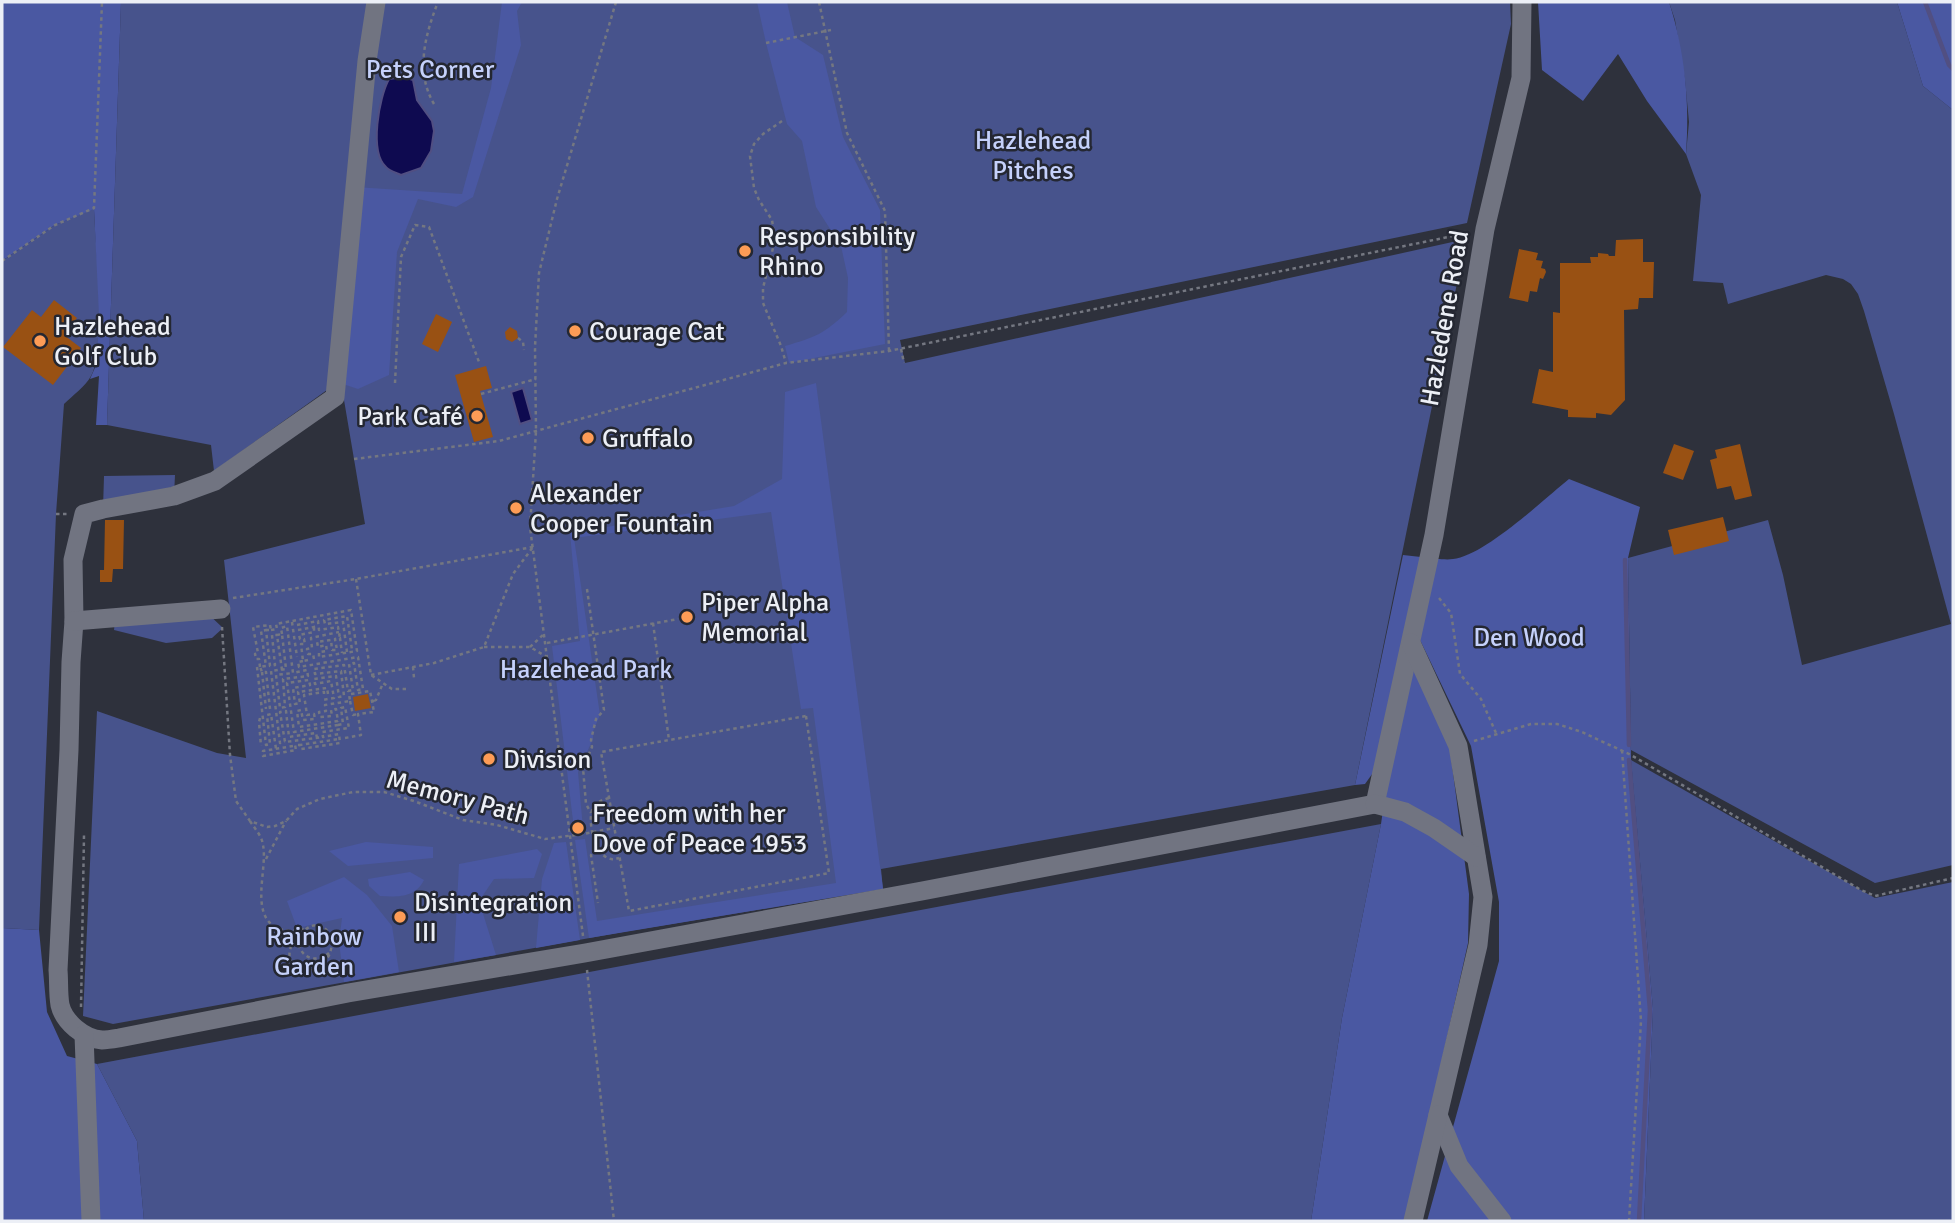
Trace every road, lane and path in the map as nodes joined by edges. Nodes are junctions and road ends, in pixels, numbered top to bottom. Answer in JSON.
{"nodes":[{"id":1,"x":102,"y":2,"type":"edge"},
{"id":2,"x":376,"y":2,"type":"edge"},
{"id":3,"x":438,"y":2,"type":"edge"},
{"id":4,"x":616,"y":2,"type":"edge"},
{"id":5,"x":820,"y":2,"type":"edge"},
{"id":6,"x":1522,"y":2,"type":"edge"},
{"id":7,"x":828,"y":30,"type":"junction"},
{"id":8,"x":766,"y":43,"type":"dead end"},
{"id":9,"x":434,"y":104,"type":"dead end"},
{"id":10,"x":782,"y":121,"type":"dead end"},
{"id":11,"x":1485,"y":229,"type":"junction"},
{"id":12,"x":2,"y":261,"type":"edge"},
{"id":13,"x":518,"y":338,"type":"dead end"},
{"id":14,"x":901,"y":348,"type":"junction"},
{"id":15,"x":524,"y":350,"type":"dead end"},
{"id":16,"x":889,"y":351,"type":"junction"},
{"id":17,"x":479,"y":362,"type":"dead end"},
{"id":18,"x":786,"y":363,"type":"junction"},
{"id":19,"x":904,"y":363,"type":"dead end"},
{"id":20,"x":536,"y":379,"type":"junction"},
{"id":21,"x":395,"y":383,"type":"dead end"},
{"id":22,"x":481,"y":394,"type":"dead end"},
{"id":23,"x":537,"y":431,"type":"junction"},
{"id":24,"x":354,"y":460,"type":"dead end"},
{"id":25,"x":533,"y":547,"type":"junction"},
{"id":26,"x":356,"y":579,"type":"junction"},
{"id":27,"x":1425,"y":580,"type":"junction"},
{"id":28,"x":587,"y":589,"type":"dead end"},
{"id":29,"x":221,"y":609,"type":"junction"},
{"id":30,"x":678,"y":619,"type":"dead end"},
{"id":31,"x":74,"y":621,"type":"junction"},
{"id":32,"x":291,"y":621,"type":"junction"},
{"id":33,"x":313,"y":622,"type":"junction"},
{"id":34,"x":653,"y":623,"type":"junction"},
{"id":35,"x":297,"y":625,"type":"dead end"},
{"id":36,"x":314,"y":627,"type":"junction"},
{"id":37,"x":114,"y":630,"type":"dead end"},
{"id":38,"x":269,"y":630,"type":"junction"},
{"id":39,"x":298,"y":630,"type":"dead end"},
{"id":40,"x":339,"y":632,"type":"junction"},
{"id":41,"x":282,"y":634,"type":"junction"},
{"id":42,"x":545,"y":634,"type":"junction"},
{"id":43,"x":277,"y":635,"type":"junction"},
{"id":44,"x":592,"y":635,"type":"junction"},
{"id":45,"x":340,"y":638,"type":"junction"},
{"id":46,"x":546,"y":643,"type":"junction"},
{"id":47,"x":1410,"y":643,"type":"junction"},
{"id":48,"x":484,"y":647,"type":"junction"},
{"id":49,"x":530,"y":647,"type":"junction"},
{"id":50,"x":352,"y":652,"type":"junction"},
{"id":51,"x":342,"y":653,"type":"junction"},
{"id":52,"x":347,"y":653,"type":"junction"},
{"id":53,"x":297,"y":657,"type":"dead end"},
{"id":54,"x":548,"y":658,"type":"junction"},
{"id":55,"x":314,"y":659,"type":"dead end"},
{"id":56,"x":308,"y":660,"type":"dead end"},
{"id":57,"x":303,"y":661,"type":"junction"},
{"id":58,"x":258,"y":667,"type":"junction"},
{"id":59,"x":413,"y":667,"type":"junction"},
{"id":60,"x":282,"y":670,"type":"junction"},
{"id":61,"x":293,"y":673,"type":"junction"},
{"id":62,"x":371,"y":676,"type":"junction"},
{"id":63,"x":414,"y":678,"type":"dead end"},
{"id":64,"x":383,"y":683,"type":"junction"},
{"id":65,"x":406,"y":689,"type":"dead end"},
{"id":66,"x":349,"y":693,"type":"junction"},
{"id":67,"x":321,"y":700,"type":"dead end"},
{"id":68,"x":351,"y":701,"type":"junction"},
{"id":69,"x":372,"y":701,"type":"junction"},
{"id":70,"x":268,"y":709,"type":"dead end"},
{"id":71,"x":358,"y":714,"type":"junction"},
{"id":72,"x":261,"y":715,"type":"junction"},
{"id":73,"x":338,"y":723,"type":"junction"},
{"id":74,"x":1496,"y":733,"type":"junction"},
{"id":75,"x":323,"y":737,"type":"junction"},
{"id":76,"x":317,"y":738,"type":"junction"},
{"id":77,"x":345,"y":738,"type":"dead end"},
{"id":78,"x":669,"y":740,"type":"junction"},
{"id":79,"x":285,"y":742,"type":"junction"},
{"id":80,"x":261,"y":746,"type":"dead end"},
{"id":81,"x":293,"y":746,"type":"dead end"},
{"id":82,"x":1458,"y":746,"type":"junction"},
{"id":83,"x":276,"y":749,"type":"junction"},
{"id":84,"x":1622,"y":750,"type":"junction"},
{"id":85,"x":609,"y":798,"type":"junction"},
{"id":86,"x":1375,"y":804,"type":"junction"},
{"id":87,"x":591,"y":813,"type":"junction"},
{"id":88,"x":250,"y":821,"type":"junction"},
{"id":89,"x":286,"y":821,"type":"junction"},
{"id":90,"x":614,"y":828,"type":"junction"},
{"id":91,"x":593,"y":831,"type":"junction"},
{"id":92,"x":570,"y":836,"type":"junction"},
{"id":93,"x":596,"y":846,"type":"junction"},
{"id":94,"x":1476,"y":857,"type":"junction"},
{"id":95,"x":619,"y":858,"type":"junction"},
{"id":96,"x":265,"y":861,"type":"junction"},
{"id":97,"x":1953,"y":878,"type":"edge"},
{"id":98,"x":83,"y":881,"type":"dead end"},
{"id":99,"x":89,"y":882,"type":"dead end"},
{"id":100,"x":598,"y":903,"type":"dead end"},
{"id":101,"x":310,"y":926,"type":"junction"},
{"id":102,"x":300,"y":935,"type":"junction"},
{"id":103,"x":329,"y":953,"type":"junction"},
{"id":104,"x":585,"y":953,"type":"junction"},
{"id":105,"x":83,"y":1035,"type":"junction"},
{"id":106,"x":1438,"y":1115,"type":"junction"},
{"id":107,"x":91,"y":1221,"type":"edge"},
{"id":108,"x":614,"y":1221,"type":"edge"},
{"id":109,"x":1413,"y":1221,"type":"edge"},
{"id":110,"x":1502,"y":1221,"type":"edge"},
{"id":111,"x":1629,"y":1221,"type":"edge"}],
"edges":[{"from":1,"to":12,"type":"path"},
{"from":2,"to":31,"type":"street"},
{"from":3,"to":9,"type":"path"},
{"from":4,"to":20,"type":"path"},
{"from":5,"to":7,"type":"path"},
{"from":6,"to":11,"type":"street","name":"Hazledene Road"},
{"from":7,"to":8,"type":"path"},
{"from":7,"to":16,"type":"path"},
{"from":10,"to":18,"type":"path"},
{"from":11,"to":14,"type":"path"},
{"from":11,"to":27,"type":"street","name":"Hazledene Road"},
{"from":13,"to":15,"type":"path"},
{"from":14,"to":16,"type":"path"},
{"from":14,"to":19,"type":"path"},
{"from":16,"to":18,"type":"path"},
{"from":17,"to":21,"type":"path"},
{"from":18,"to":23,"type":"path"},
{"from":20,"to":22,"type":"path"},
{"from":20,"to":23,"type":"path"},
{"from":23,"to":24,"type":"path"},
{"from":23,"to":25,"type":"path"},
{"from":25,"to":26,"type":"path"},
{"from":25,"to":42,"type":"path"},
{"from":25,"to":48,"type":"path"},
{"from":26,"to":29,"type":"path"},
{"from":26,"to":62,"type":"path"},
{"from":27,"to":47,"type":"street","name":"Hazledene Road"},
{"from":27,"to":74,"type":"path"},
{"from":28,"to":44,"type":"path"},
{"from":29,"to":31,"type":"street"},
{"from":29,"to":88,"type":"path"},
{"from":30,"to":34,"type":"path"},
{"from":31,"to":37,"type":"street"},
{"from":31,"to":105,"type":"street"},
{"from":32,"to":38,"type":"path"},
{"from":32,"to":50,"type":"path"},
{"from":32,"to":53,"type":"path"},
{"from":33,"to":35,"type":"path"},
{"from":33,"to":36,"type":"path"},
{"from":33,"to":40,"type":"path"},
{"from":34,"to":44,"type":"path"},
{"from":34,"to":78,"type":"path"},
{"from":36,"to":39,"type":"path"},
{"from":36,"to":57,"type":"path"},
{"from":38,"to":43,"type":"path"},
{"from":38,"to":58,"type":"path"},
{"from":38,"to":58,"type":"path"},
{"from":40,"to":45,"type":"path"},
{"from":40,"to":55,"type":"path"},
{"from":41,"to":43,"type":"path"},
{"from":41,"to":60,"type":"path"},
{"from":41,"to":61,"type":"path"},
{"from":42,"to":46,"type":"path"},
{"from":42,"to":49,"type":"path"},
{"from":43,"to":60,"type":"path"},
{"from":44,"to":46,"type":"path"},
{"from":44,"to":87,"type":"path"},
{"from":45,"to":51,"type":"path"},
{"from":45,"to":51,"type":"path"},
{"from":46,"to":54,"type":"path"},
{"from":47,"to":82,"type":"street"},
{"from":47,"to":86,"type":"street","name":"Hazledene Road"},
{"from":48,"to":49,"type":"path"},
{"from":48,"to":59,"type":"path"},
{"from":49,"to":54,"type":"path"},
{"from":50,"to":52,"type":"path"},
{"from":50,"to":52,"type":"path"},
{"from":51,"to":52,"type":"path"},
{"from":54,"to":92,"type":"path"},
{"from":56,"to":57,"type":"path"},
{"from":57,"to":66,"type":"path"},
{"from":58,"to":70,"type":"path"},
{"from":58,"to":72,"type":"path"},
{"from":59,"to":62,"type":"path"},
{"from":59,"to":63,"type":"path"},
{"from":60,"to":79,"type":"path"},
{"from":61,"to":61,"type":"path"},
{"from":62,"to":64,"type":"path"},
{"from":64,"to":65,"type":"path"},
{"from":64,"to":69,"type":"path"},
{"from":66,"to":67,"type":"path"},
{"from":66,"to":68,"type":"path"},
{"from":66,"to":69,"type":"path"},
{"from":68,"to":71,"type":"path"},
{"from":68,"to":73,"type":"path"},
{"from":69,"to":71,"type":"path"},
{"from":71,"to":77,"type":"path"},
{"from":72,"to":80,"type":"path"},
{"from":72,"to":83,"type":"path"},
{"from":73,"to":73,"type":"path"},
{"from":73,"to":75,"type":"path"},
{"from":74,"to":82,"type":"path"},
{"from":74,"to":84,"type":"path"},
{"from":75,"to":76,"type":"path"},
{"from":75,"to":83,"type":"path"},
{"from":76,"to":79,"type":"path"},
{"from":76,"to":79,"type":"path"},
{"from":78,"to":85,"type":"path"},
{"from":78,"to":95,"type":"path"},
{"from":81,"to":83,"type":"path"},
{"from":82,"to":94,"type":"street"},
{"from":84,"to":97,"type":"path"},
{"from":84,"to":111,"type":"path"},
{"from":85,"to":87,"type":"path"},
{"from":85,"to":90,"type":"path"},
{"from":86,"to":94,"type":"street"},
{"from":86,"to":104,"type":"street"},
{"from":87,"to":91,"type":"path"},
{"from":88,"to":89,"type":"path"},
{"from":88,"to":96,"type":"path"},
{"from":89,"to":92,"type":"path","name":"Memory Path"},
{"from":89,"to":96,"type":"path"},
{"from":90,"to":91,"type":"path","name":"Memory Path"},
{"from":90,"to":95,"type":"path"},
{"from":91,"to":92,"type":"path","name":"Memory Path"},
{"from":91,"to":93,"type":"path"},
{"from":92,"to":104,"type":"path"},
{"from":93,"to":95,"type":"path"},
{"from":93,"to":100,"type":"path"},
{"from":94,"to":106,"type":"street"},
{"from":96,"to":101,"type":"path"},
{"from":98,"to":99,"type":"path"},
{"from":101,"to":102,"type":"path"},
{"from":101,"to":103,"type":"path"},
{"from":102,"to":103,"type":"path"},
{"from":102,"to":103,"type":"path"},
{"from":104,"to":105,"type":"street"},
{"from":104,"to":108,"type":"path"},
{"from":105,"to":107,"type":"street"},
{"from":106,"to":109,"type":"street"},
{"from":106,"to":110,"type":"street"}]}
